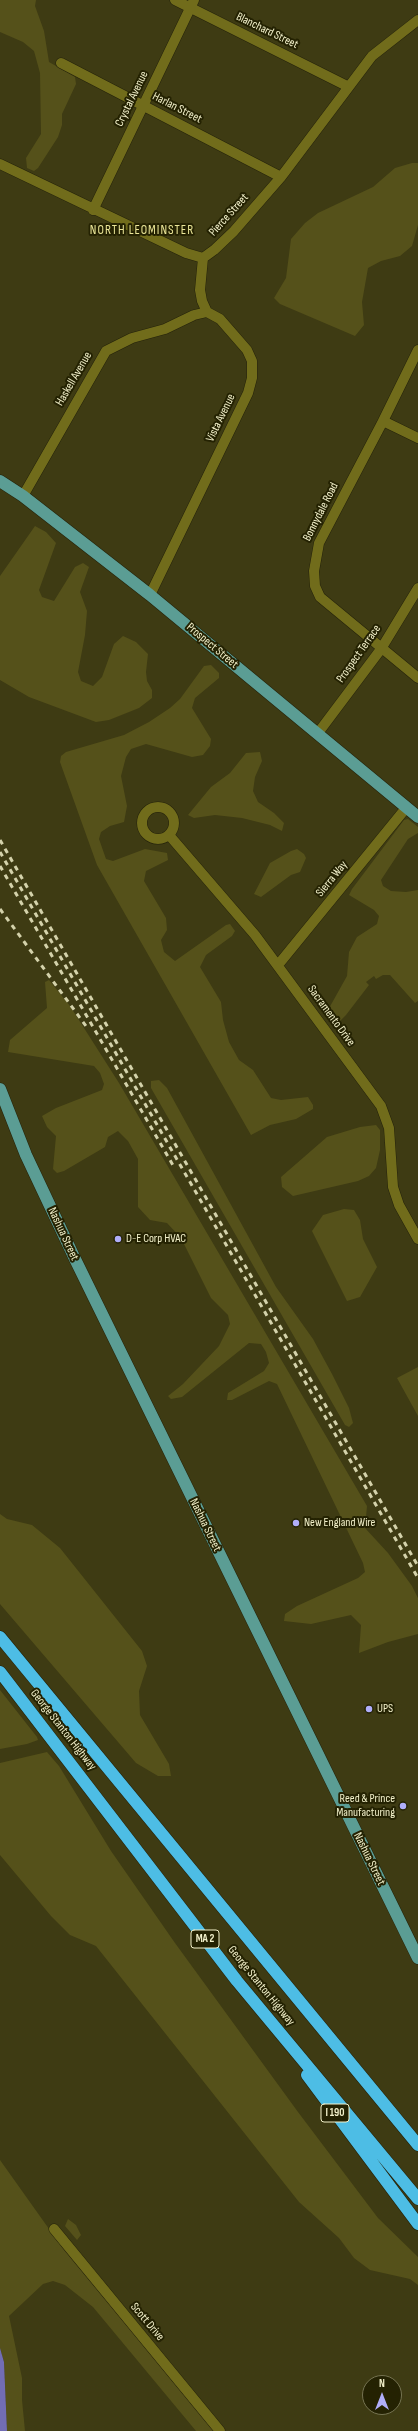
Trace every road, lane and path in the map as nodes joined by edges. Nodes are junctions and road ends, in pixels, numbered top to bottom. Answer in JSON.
{"nodes":[{"id":1,"x":175,"y":0,"type":"edge"},
{"id":2,"x":192,"y":4,"type":"edge"},
{"id":3,"x":418,"y":20,"type":"edge"},
{"id":4,"x":61,"y":63,"type":"dead end"},
{"id":5,"x":348,"y":86,"type":"junction"},
{"id":6,"x":143,"y":106,"type":"junction"},
{"id":7,"x":0,"y":164,"type":"edge"},
{"id":8,"x":281,"y":177,"type":"junction"},
{"id":9,"x":93,"y":210,"type":"junction"},
{"id":10,"x":203,"y":258,"type":"junction"},
{"id":11,"x":207,"y":312,"type":"junction"},
{"id":12,"x":418,"y":350,"type":"edge"},
{"id":13,"x":383,"y":421,"type":"junction"},
{"id":14,"x":418,"y":438,"type":"edge"},
{"id":15,"x":0,"y":481,"type":"edge"},
{"id":16,"x":23,"y":496,"type":"junction"},
{"id":17,"x":418,"y":588,"type":"edge"},
{"id":18,"x":150,"y":594,"type":"junction"},
{"id":19,"x":381,"y":649,"type":"junction"},
{"id":20,"x":418,"y":678,"type":"edge"},
{"id":21,"x":318,"y":733,"type":"junction"},
{"id":22,"x":406,"y":808,"type":"junction"},
{"id":23,"x":418,"y":818,"type":"edge"},
{"id":24,"x":169,"y":835,"type":"dead end"},
{"id":25,"x":278,"y":966,"type":"junction"},
{"id":26,"x":0,"y":1089,"type":"edge"},
{"id":27,"x":418,"y":1239,"type":"edge"},
{"id":28,"x":0,"y":1637,"type":"edge"},
{"id":29,"x":0,"y":1672,"type":"edge"},
{"id":30,"x":418,"y":1958,"type":"edge"},
{"id":31,"x":253,"y":2001,"type":"junction"},
{"id":32,"x":418,"y":2145,"type":"edge"},
{"id":33,"x":418,"y":2199,"type":"edge"},
{"id":34,"x":418,"y":2224,"type":"edge"},
{"id":35,"x":54,"y":2229,"type":"dead end"},
{"id":36,"x":220,"y":2431,"type":"edge"}],
"edges":[{"from":1,"to":2,"type":"street","name":"Blanchard Street"},
{"from":2,"to":5,"type":"street","name":"Blanchard Street"},
{"from":2,"to":6,"type":"street","name":"Crystal Avenue"},
{"from":3,"to":5,"type":"street","name":"Pierce Street"},
{"from":4,"to":6,"type":"street","name":"Harlan Street"},
{"from":5,"to":8,"type":"street","name":"Pierce Street"},
{"from":6,"to":8,"type":"street","name":"Harlan Street"},
{"from":6,"to":9,"type":"street","name":"Crystal Avenue"},
{"from":7,"to":9,"type":"street"},
{"from":8,"to":10,"type":"street","name":"Pierce Street"},
{"from":9,"to":10,"type":"street"},
{"from":10,"to":11,"type":"street"},
{"from":11,"to":16,"type":"street","name":"Haskell Avenue"},
{"from":11,"to":18,"type":"street","name":"Vista Avenue"},
{"from":12,"to":13,"type":"street","name":"Bonnydale Road"},
{"from":13,"to":14,"type":"street"},
{"from":13,"to":19,"type":"street","name":"Bonnydale Road"},
{"from":15,"to":16,"type":"main road","name":"Prospect Street"},
{"from":16,"to":18,"type":"main road","name":"Prospect Street"},
{"from":17,"to":19,"type":"street","name":"Prospect Terrace"},
{"from":18,"to":21,"type":"main road","name":"Prospect Street"},
{"from":19,"to":20,"type":"street","name":"Bonnydale Road"},
{"from":19,"to":21,"type":"street","name":"Prospect Terrace"},
{"from":21,"to":22,"type":"main road","name":"Prospect Street"},
{"from":22,"to":23,"type":"main road","name":"Prospect Street"},
{"from":22,"to":25,"type":"street","name":"Sierra Way"},
{"from":24,"to":25,"type":"street","name":"Sacramento Drive"},
{"from":25,"to":27,"type":"street","name":"Sacramento Drive"},
{"from":26,"to":30,"type":"main road","name":"Nashua Street"},
{"from":28,"to":32,"type":"highway","name":"George Stanton Highway","number":"MA 2"},
{"from":29,"to":31,"type":"highway","name":"George Stanton Highway","number":"MA 2"},
{"from":31,"to":33,"type":"highway","name":"George Stanton Highway","number":"MA 2"},
{"from":31,"to":34,"type":"highway","number":"I 190"},
{"from":35,"to":36,"type":"street","name":"Scott Drive"}]}
